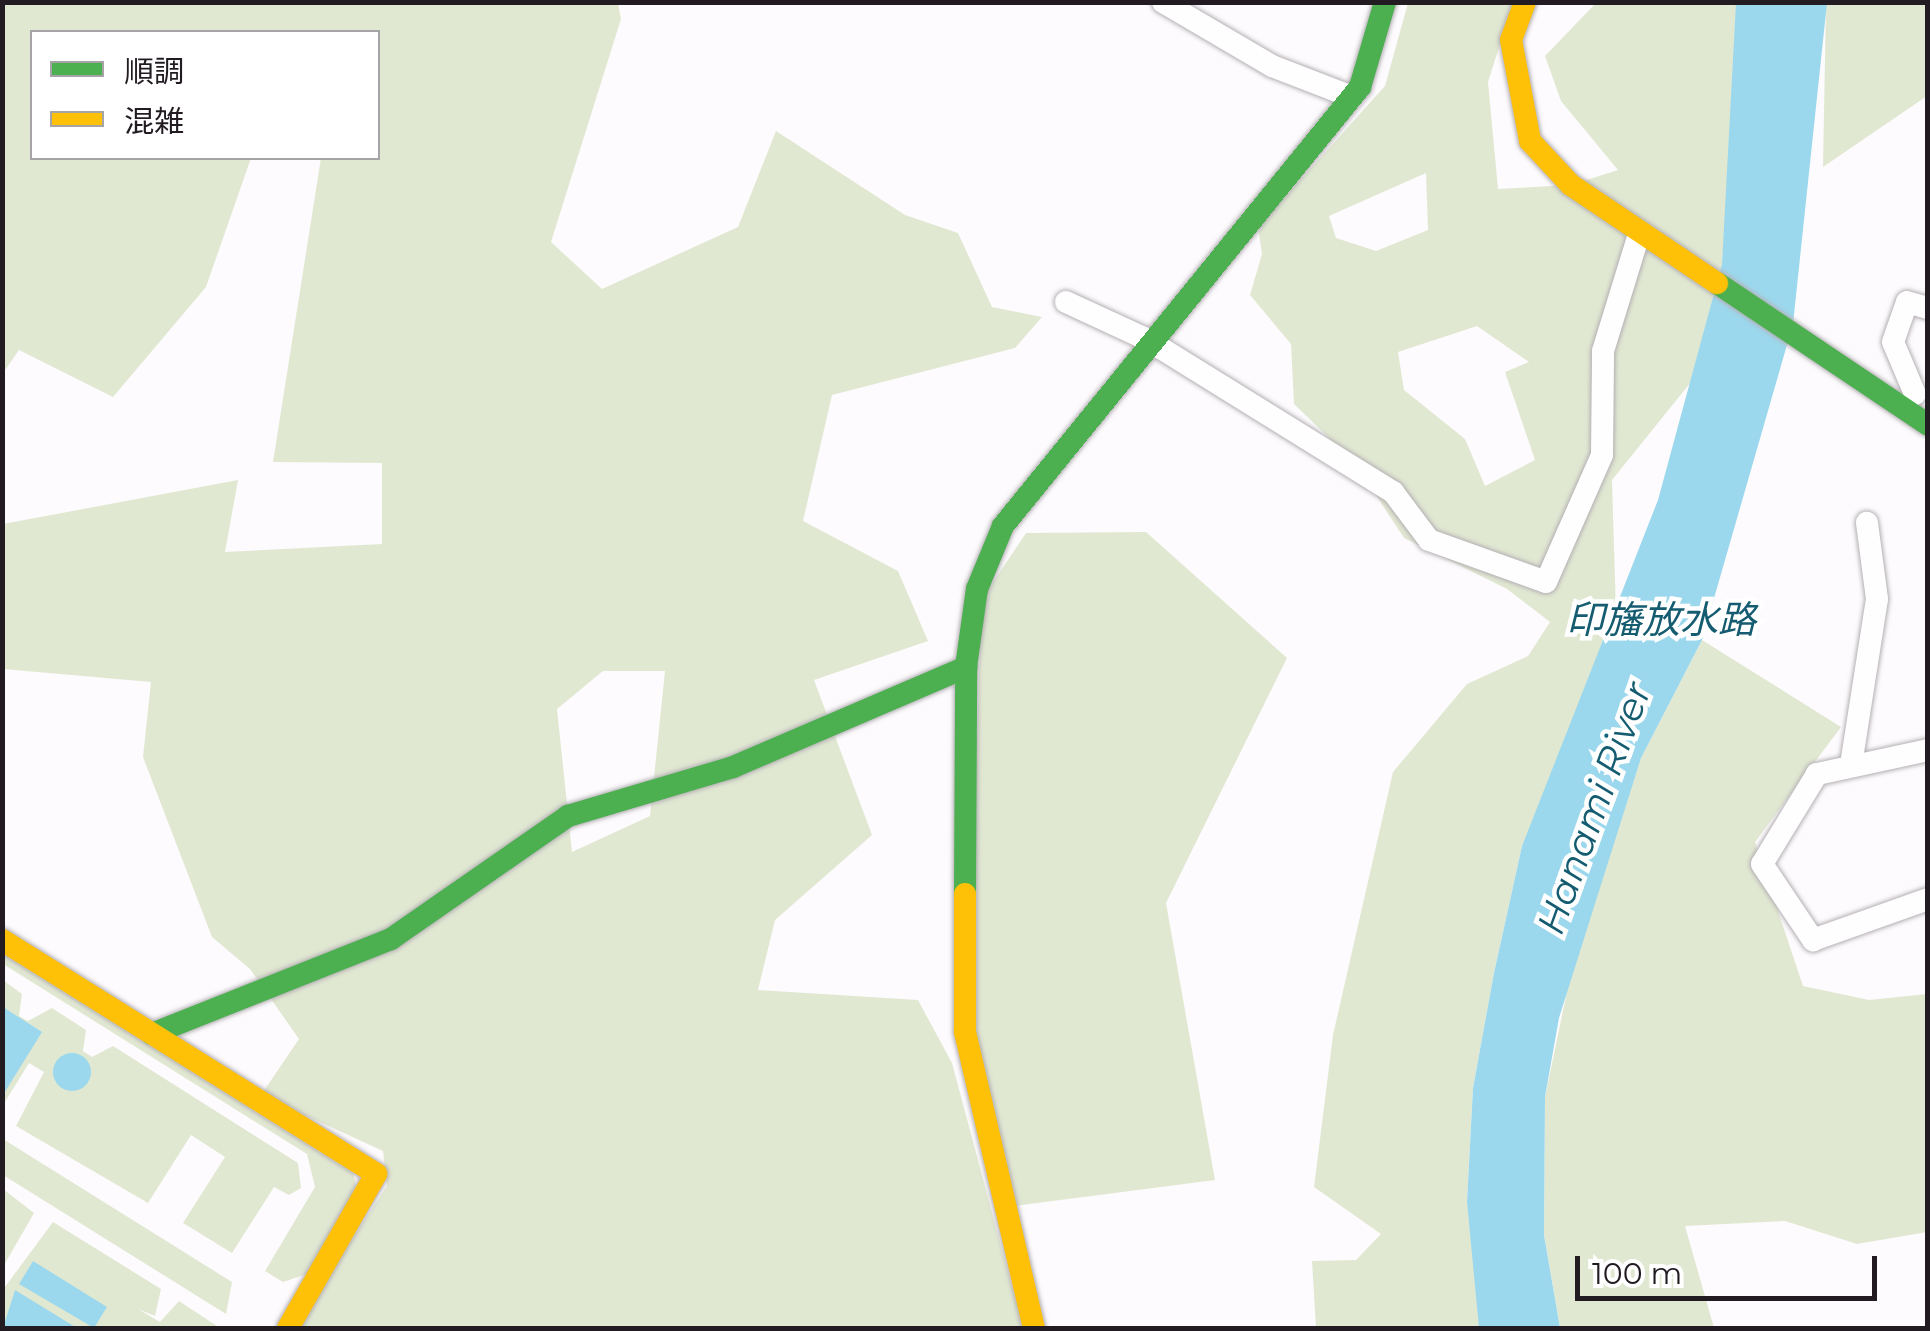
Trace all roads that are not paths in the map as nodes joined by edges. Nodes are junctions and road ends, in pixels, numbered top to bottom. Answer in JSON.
{"nodes":[{"id":1,"x":1163,"y":2,"type":"edge"},
{"id":2,"x":1384,"y":2,"type":"edge"},
{"id":3,"x":1525,"y":2,"type":"edge"},
{"id":4,"x":1352,"y":97,"type":"junction"},
{"id":5,"x":1649,"y":240,"type":"junction"},
{"id":6,"x":1066,"y":302,"type":"dead end"},
{"id":7,"x":1928,"y":308,"type":"edge"},
{"id":8,"x":1146,"y":340,"type":"junction"},
{"id":9,"x":1915,"y":394,"type":"dead end"},
{"id":10,"x":1928,"y":425,"type":"edge"},
{"id":11,"x":1867,"y":523,"type":"dead end"},
{"id":12,"x":966,"y":667,"type":"junction"},
{"id":13,"x":1928,"y":750,"type":"edge"},
{"id":14,"x":1851,"y":765,"type":"junction"},
{"id":15,"x":1928,"y":900,"type":"edge"},
{"id":16,"x":2,"y":940,"type":"edge"},
{"id":17,"x":152,"y":1034,"type":"junction"},
{"id":18,"x":288,"y":1328,"type":"edge"},
{"id":19,"x":1034,"y":1328,"type":"edge"}],
"edges":[{"from":1,"to":4,"type":"street"},
{"from":2,"to":4,"type":"street"},
{"from":3,"to":5,"type":"street"},
{"from":4,"to":8,"type":"street"},
{"from":5,"to":8,"type":"street"},
{"from":5,"to":10,"type":"street"},
{"from":6,"to":8,"type":"street"},
{"from":7,"to":9,"type":"street"},
{"from":8,"to":12,"type":"street"},
{"from":11,"to":14,"type":"street"},
{"from":12,"to":17,"type":"street"},
{"from":12,"to":19,"type":"street"},
{"from":13,"to":14,"type":"street"},
{"from":14,"to":15,"type":"street"},
{"from":16,"to":17,"type":"street"},
{"from":17,"to":18,"type":"street"}]}
